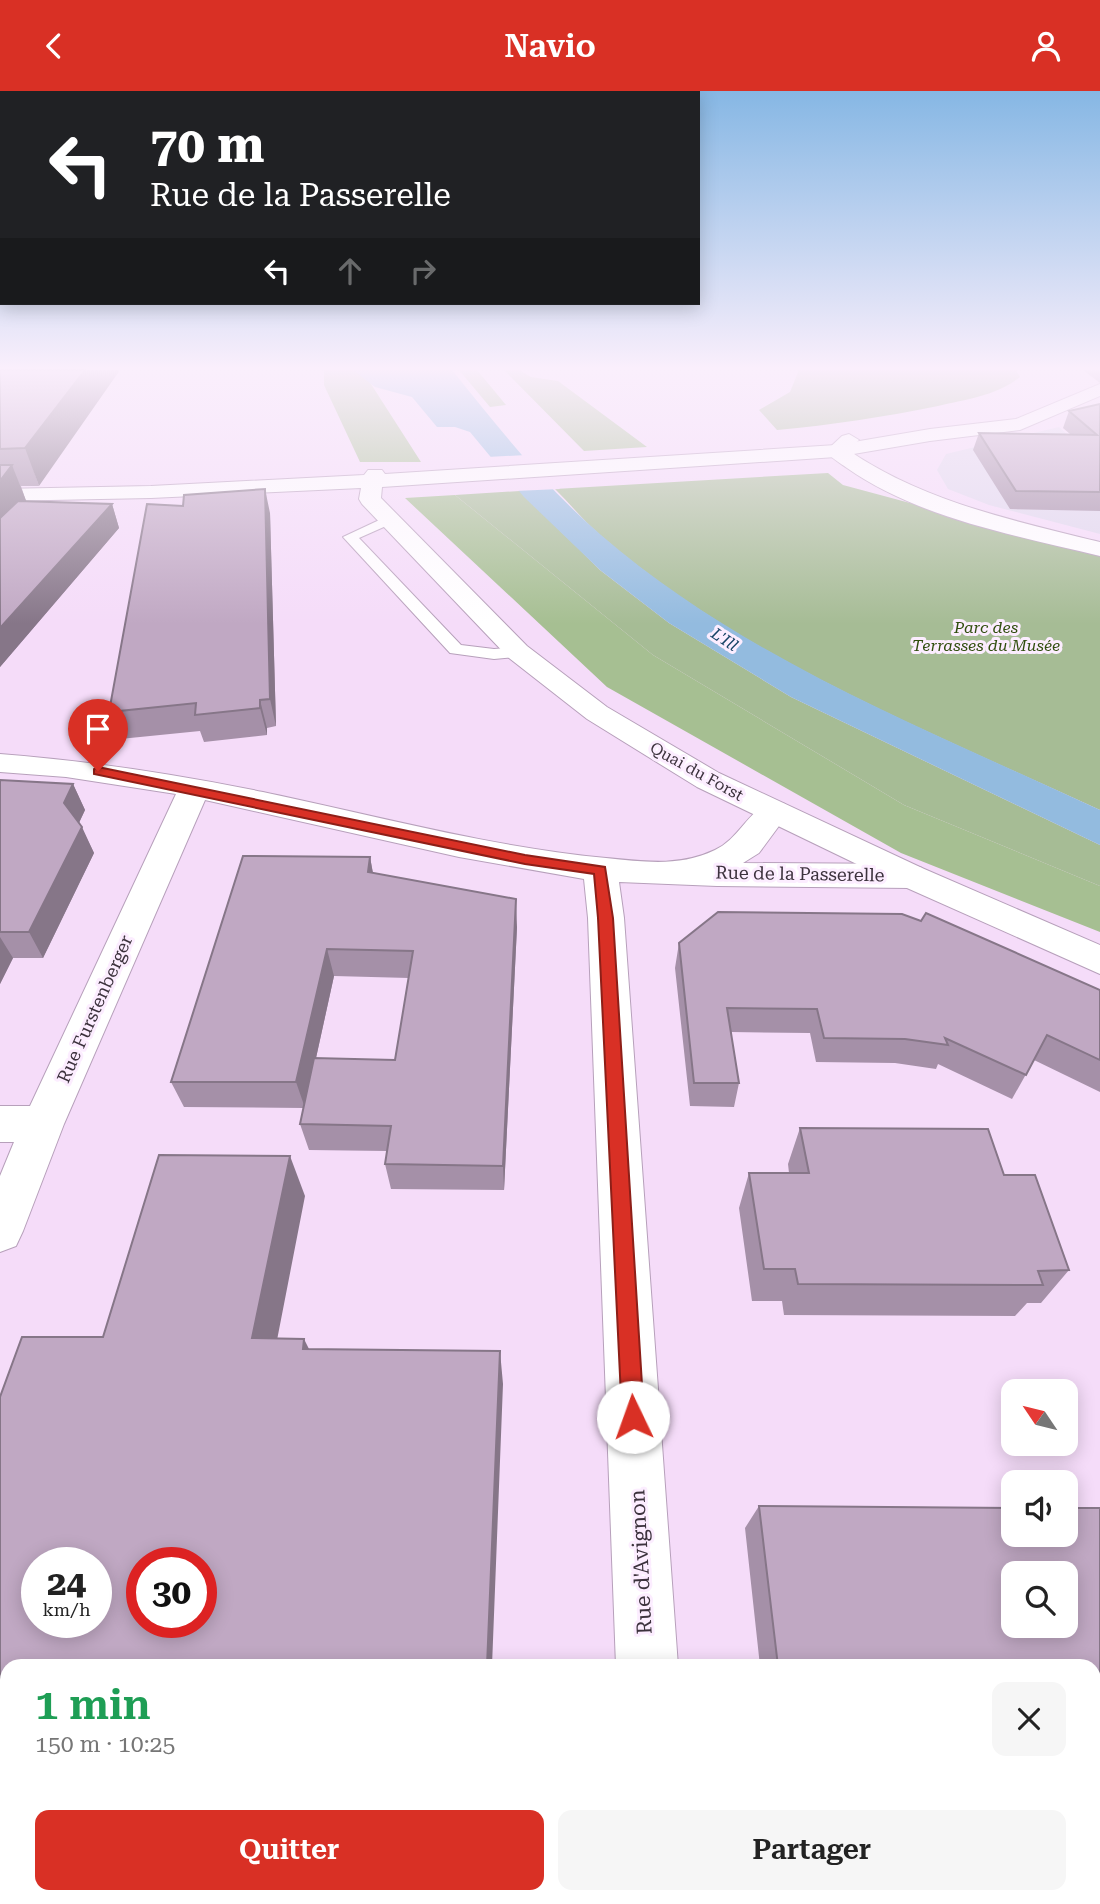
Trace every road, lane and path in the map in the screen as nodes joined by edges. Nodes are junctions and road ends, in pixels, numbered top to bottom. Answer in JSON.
{"nodes":[{"id":1,"x":728,"y":455,"type":"edge"},
{"id":2,"x":848,"y":455,"type":"edge"},
{"id":3,"x":656,"y":460,"type":"junction"},
{"id":4,"x":402,"y":476,"type":"junction"},
{"id":5,"x":374,"y":478,"type":"junction"},
{"id":6,"x":0,"y":495,"type":"edge"},
{"id":7,"x":390,"y":519,"type":"junction"},
{"id":8,"x":1100,"y":549,"type":"edge"},
{"id":9,"x":518,"y":652,"type":"junction"},
{"id":10,"x":0,"y":763,"type":"edge"},
{"id":11,"x":194,"y":789,"type":"junction"},
{"id":12,"x":774,"y":811,"type":"junction"},
{"id":13,"x":600,"y":871,"type":"junction"},
{"id":14,"x":690,"y":873,"type":"junction"},
{"id":15,"x":910,"y":876,"type":"junction"},
{"id":16,"x":1100,"y":960,"type":"edge"},
{"id":17,"x":0,"y":1124,"type":"edge"},
{"id":18,"x":43,"y":1124,"type":"junction"},
{"id":19,"x":0,"y":1231,"type":"edge"},
{"id":20,"x":647,"y":1659,"type":"edge"}],
"edges":[{"from":1,"to":3,"type":"street"},
{"from":2,"to":8,"type":"street"},
{"from":3,"to":4,"type":"street"},
{"from":3,"to":4,"type":"street"},
{"from":4,"to":5,"type":"street"},
{"from":5,"to":6,"type":"street"},
{"from":5,"to":7,"type":"street","name":"Quai du Forst"},
{"from":7,"to":9,"type":"street","name":"Quai du Forst"},
{"from":7,"to":9,"type":"lane"},
{"from":9,"to":12,"type":"street","name":"Quai du Forst"},
{"from":10,"to":11,"type":"street","name":"Rue de la Passerelle"},
{"from":11,"to":13,"type":"street","name":"Rue de la Passerelle"},
{"from":11,"to":18,"type":"street","name":"Rue Furstenberger"},
{"from":12,"to":14,"type":"street","name":"Rue de la Passerelle"},
{"from":12,"to":15,"type":"street","name":"Quai du Forst"},
{"from":13,"to":14,"type":"street","name":"Rue de la Passerelle"},
{"from":13,"to":20,"type":"street","name":"Rue d'Avignon"},
{"from":14,"to":15,"type":"street","name":"Rue de la Passerelle"},
{"from":15,"to":16,"type":"street","name":"Quai du Forst"},
{"from":17,"to":18,"type":"street"},
{"from":18,"to":19,"type":"street","name":"Rue Furstenberger"}]}
